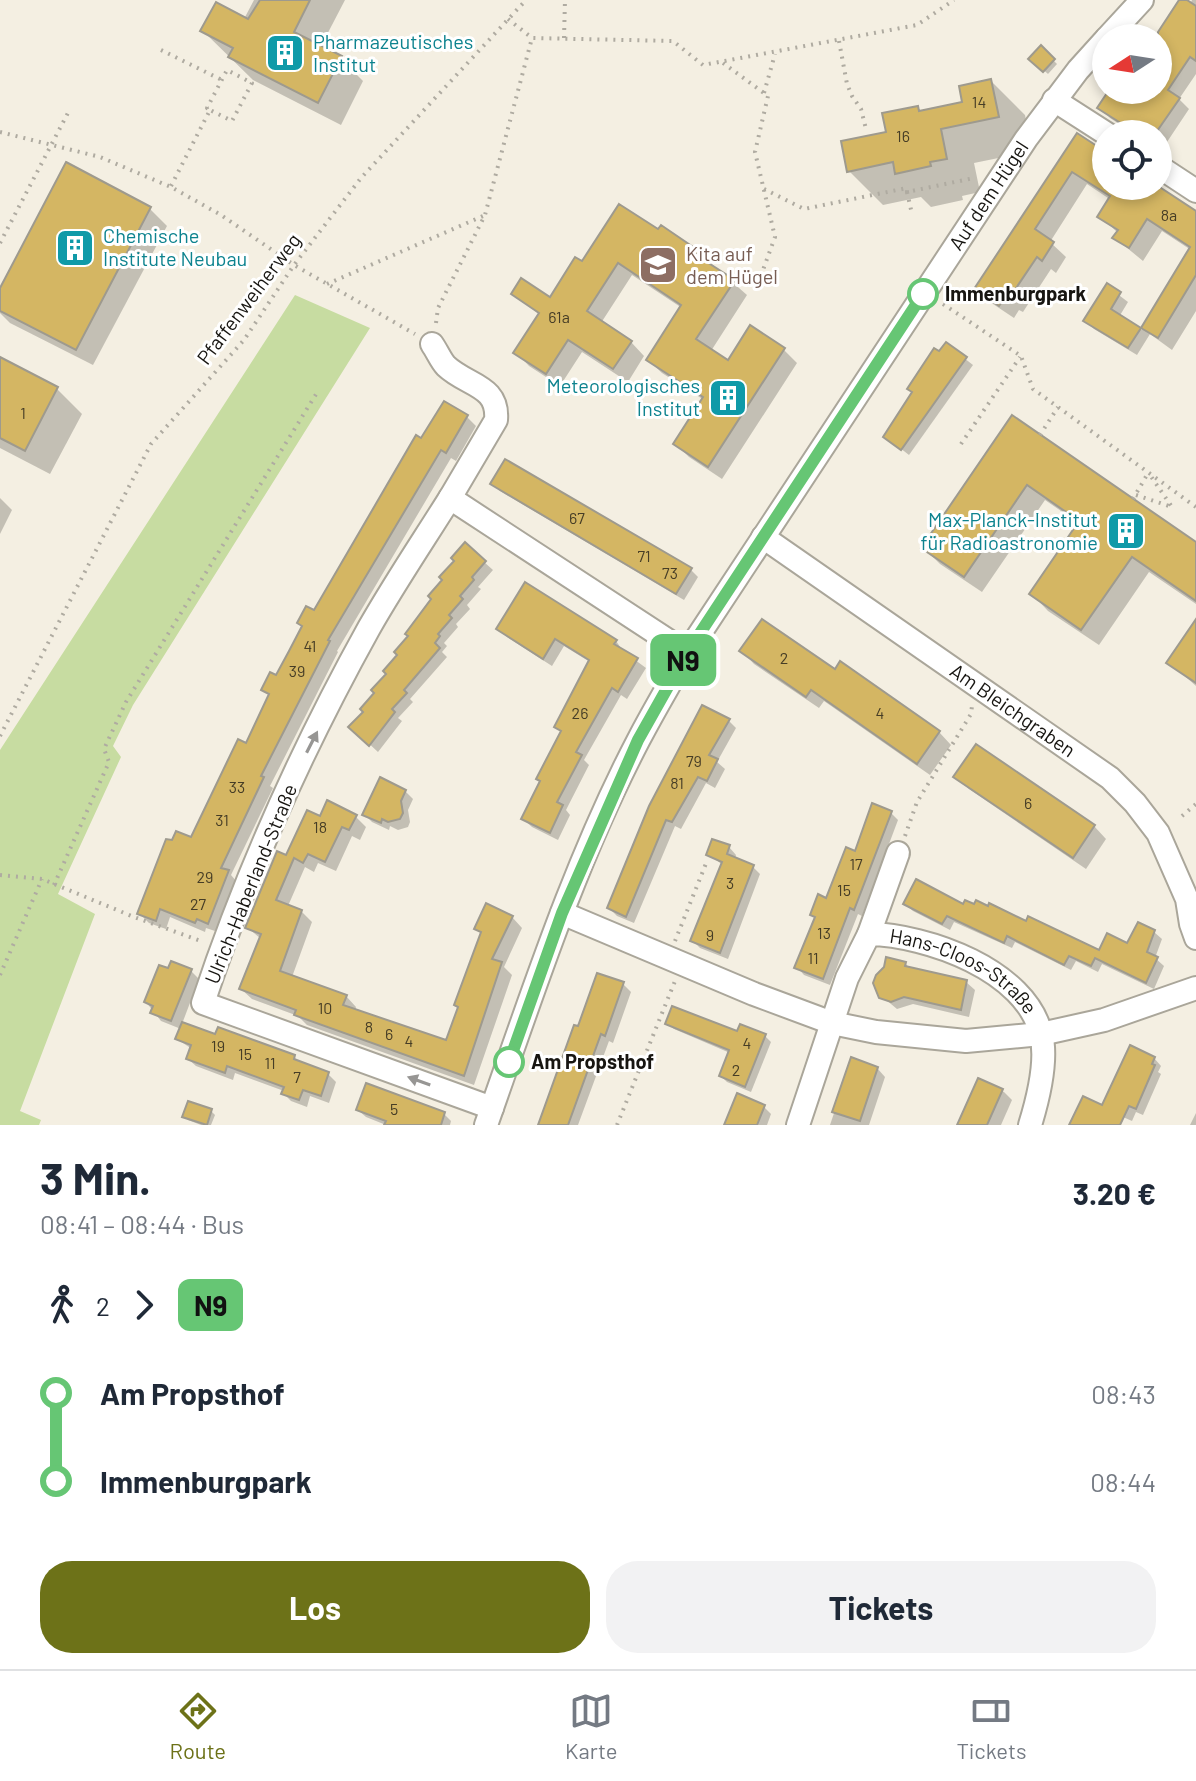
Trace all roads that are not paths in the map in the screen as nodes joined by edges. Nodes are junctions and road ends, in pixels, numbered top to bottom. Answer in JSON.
{"nodes":[{"id":1,"x":1142,"y":0,"type":"edge"},
{"id":2,"x":1119,"y":24,"type":"edge"},
{"id":3,"x":1092,"y":55,"type":"edge"},
{"id":4,"x":1054,"y":100,"type":"junction"},
{"id":5,"x":1092,"y":124,"type":"edge"},
{"id":6,"x":1172,"y":175,"type":"edge"},
{"id":7,"x":1196,"y":191,"type":"edge"},
{"id":8,"x":432,"y":344,"type":"road end"},
{"id":9,"x":450,"y":498,"type":"junction"},
{"id":10,"x":763,"y":537,"type":"junction"},
{"id":11,"x":687,"y":653,"type":"junction"},
{"id":12,"x":898,"y":853,"type":"road end"},
{"id":13,"x":562,"y":913,"type":"junction"},
{"id":14,"x":869,"y":934,"type":"junction"},
{"id":15,"x":1196,"y":938,"type":"edge"},
{"id":16,"x":1196,"y":988,"type":"edge"},
{"id":17,"x":832,"y":1023,"type":"junction"},
{"id":18,"x":1041,"y":1034,"type":"junction"},
{"id":19,"x":489,"y":1116,"type":"edge"},
{"id":20,"x":798,"y":1125,"type":"edge"},
{"id":21,"x":1030,"y":1125,"type":"edge"}],
"edges":[{"from":1,"to":2,"type":"street","name":"Auf dem Hügel"},
{"from":3,"to":4,"type":"street","name":"Auf dem Hügel"},
{"from":4,"to":5,"type":"street"},
{"from":4,"to":10,"type":"street","name":"Auf dem Hügel"},
{"from":6,"to":7,"type":"street"},
{"from":8,"to":9,"type":"street","name":"Ulrich-Haberland-Straße"},
{"from":9,"to":11,"type":"street"},
{"from":19,"to":9,"type":"street","name":"Ulrich-Haberland-Straße","one_way":true},
{"from":10,"to":11,"type":"street","name":"Auf dem Hügel"},
{"from":10,"to":15,"type":"street","name":"Am Bleichgraben"},
{"from":11,"to":13,"type":"street","name":"Auf dem Hügel"},
{"from":12,"to":14,"type":"street"},
{"from":13,"to":17,"type":"street","name":"Hans-Cloos-Straße"},
{"from":13,"to":19,"type":"street","name":"Auf dem Hügel"},
{"from":14,"to":17,"type":"street","name":"Hans-Cloos-Straße"},
{"from":14,"to":18,"type":"street","name":"Hans-Cloos-Straße"},
{"from":16,"to":18,"type":"street","name":"Hans-Cloos-Straße"},
{"from":17,"to":18,"type":"street","name":"Hans-Cloos-Straße"},
{"from":17,"to":20,"type":"street"},
{"from":18,"to":21,"type":"street"}]}
